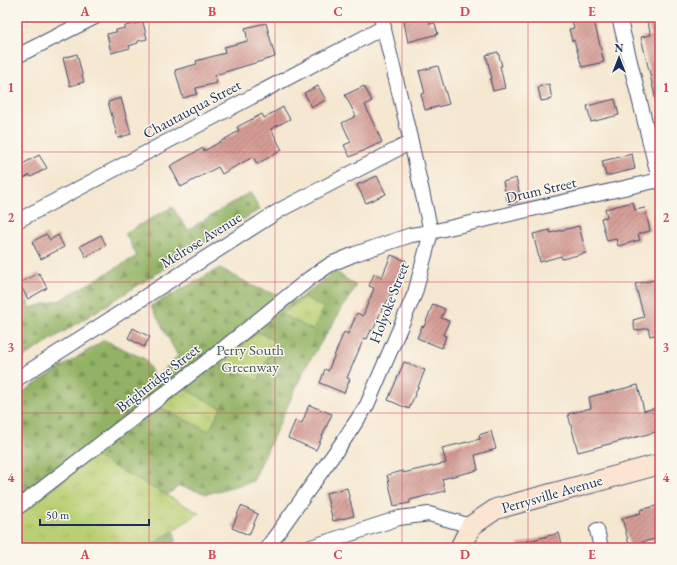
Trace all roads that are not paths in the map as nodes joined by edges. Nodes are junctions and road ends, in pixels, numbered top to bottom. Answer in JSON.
{"nodes":[{"id":1,"x":95,"y":17,"type":"edge"},
{"id":2,"x":619,"y":17,"type":"edge"},
{"id":3,"x":383,"y":22,"type":"edge"},
{"id":4,"x":17,"y":56,"type":"edge"},
{"id":5,"x":411,"y":142,"type":"junction"},
{"id":6,"x":660,"y":181,"type":"edge"},
{"id":7,"x":17,"y":221,"type":"edge"},
{"id":8,"x":431,"y":232,"type":"junction"},
{"id":9,"x":17,"y":379,"type":"edge"},
{"id":10,"x":660,"y":464,"type":"edge"},
{"id":11,"x":17,"y":508,"type":"edge"},
{"id":12,"x":471,"y":526,"type":"junction"},
{"id":13,"x":597,"y":530,"type":"dead end"},
{"id":14,"x":267,"y":548,"type":"edge"},
{"id":15,"x":308,"y":548,"type":"edge"},
{"id":16,"x":460,"y":548,"type":"edge"},
{"id":17,"x":601,"y":548,"type":"edge"}],
"edges":[{"from":1,"to":4,"type":"street"},
{"from":2,"to":6,"type":"street"},
{"from":3,"to":5,"type":"street","name":"Holyoke Street"},
{"from":3,"to":7,"type":"street","name":"Chautauqua Street"},
{"from":5,"to":8,"type":"street","name":"Holyoke Street"},
{"from":5,"to":9,"type":"street","name":"Melrose Avenue"},
{"from":6,"to":8,"type":"street","name":"Drum Street"},
{"from":8,"to":11,"type":"street","name":"Brightridge Street"},
{"from":8,"to":14,"type":"street","name":"Holyoke Street"},
{"from":10,"to":12,"type":"street","name":"Perrysville Avenue"},
{"from":12,"to":15,"type":"street"},
{"from":12,"to":16,"type":"street","name":"Perrysville Avenue"},
{"from":13,"to":17,"type":"street"}]}
